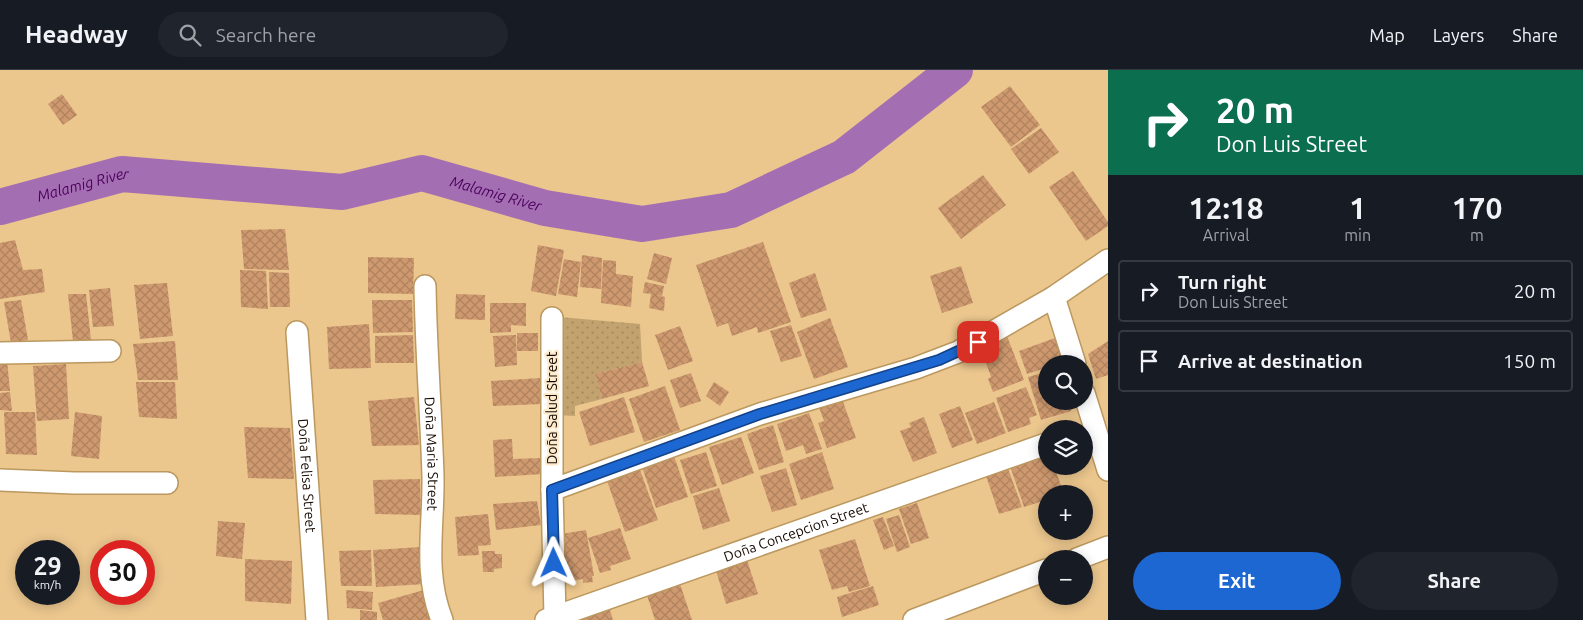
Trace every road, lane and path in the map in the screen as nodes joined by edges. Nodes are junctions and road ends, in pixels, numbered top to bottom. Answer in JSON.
{"nodes":[{"id":1,"x":1108,"y":260,"type":"edge"},
{"id":2,"x":425,"y":286,"type":"dead end"},
{"id":3,"x":1054,"y":297,"type":"junction"},
{"id":4,"x":552,"y":318,"type":"dead end"},
{"id":5,"x":297,"y":332,"type":"dead end"},
{"id":6,"x":110,"y":351,"type":"dead end"},
{"id":7,"x":0,"y":353,"type":"edge"},
{"id":8,"x":1072,"y":355,"type":"edge"},
{"id":9,"x":1093,"y":437,"type":"edge"},
{"id":10,"x":1038,"y":447,"type":"edge"},
{"id":11,"x":1108,"y":470,"type":"edge"},
{"id":12,"x":0,"y":480,"type":"edge"},
{"id":13,"x":167,"y":484,"type":"dead end"},
{"id":14,"x":552,"y":490,"type":"junction"},
{"id":15,"x":1108,"y":547,"type":"edge"},
{"id":16,"x":1093,"y":553,"type":"edge"},
{"id":17,"x":1038,"y":573,"type":"edge"},
{"id":18,"x":550,"y":618,"type":"edge"},
{"id":19,"x":317,"y":620,"type":"edge"},
{"id":20,"x":442,"y":620,"type":"edge"},
{"id":21,"x":914,"y":620,"type":"edge"}],
"edges":[{"from":1,"to":3,"type":"street"},
{"from":2,"to":20,"type":"street","name":"Doña Maria Street"},
{"from":3,"to":8,"type":"street"},
{"from":3,"to":14,"type":"street"},
{"from":4,"to":14,"type":"street","name":"Doña Salud Street"},
{"from":5,"to":19,"type":"street","name":"Doña Felisa Street"},
{"from":6,"to":7,"type":"street"},
{"from":9,"to":11,"type":"street"},
{"from":10,"to":18,"type":"street","name":"Doña Concepcion Street"},
{"from":12,"to":13,"type":"street"},
{"from":14,"to":18,"type":"street","name":"Doña Salud Street"},
{"from":15,"to":16,"type":"street"},
{"from":17,"to":21,"type":"street"}]}
